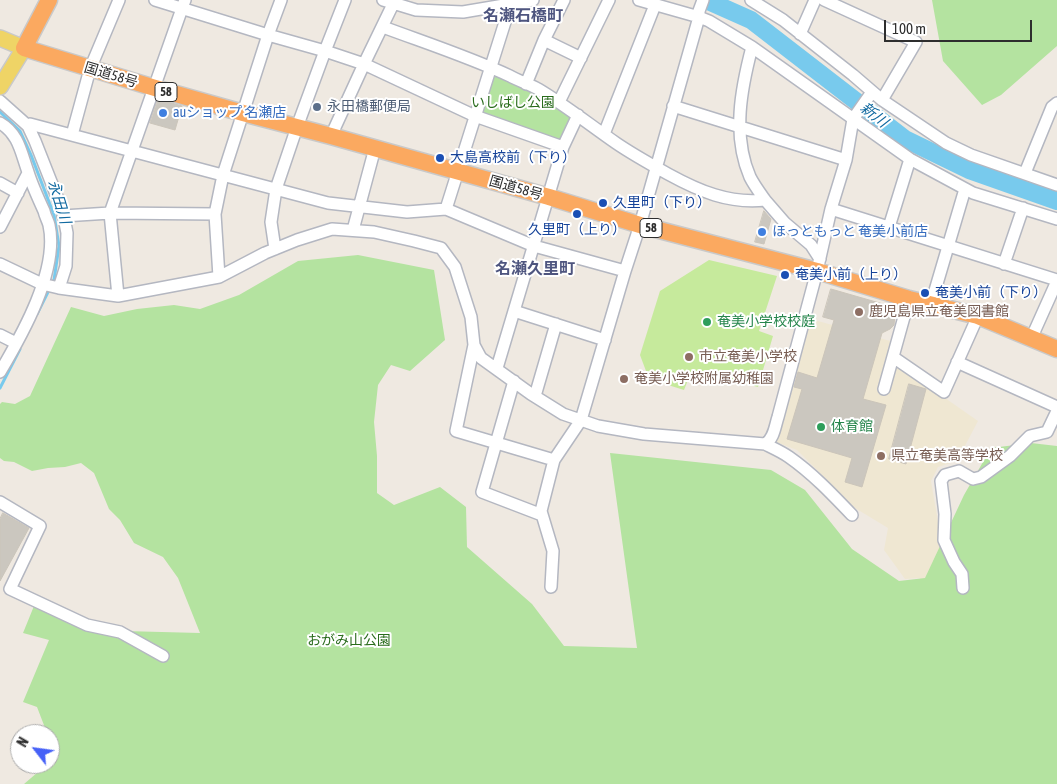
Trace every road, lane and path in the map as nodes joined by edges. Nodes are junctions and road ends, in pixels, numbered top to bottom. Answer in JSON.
{"nodes":[{"id":1,"x":49,"y":0,"type":"edge"},
{"id":2,"x":119,"y":0,"type":"edge"},
{"id":3,"x":155,"y":0,"type":"edge"},
{"id":4,"x":281,"y":0,"type":"edge"},
{"id":5,"x":344,"y":0,"type":"edge"},
{"id":6,"x":533,"y":0,"type":"edge"},
{"id":7,"x":564,"y":0,"type":"edge"},
{"id":8,"x":609,"y":0,"type":"edge"},
{"id":9,"x":639,"y":0,"type":"edge"},
{"id":10,"x":815,"y":0,"type":"edge"},
{"id":11,"x":824,"y":0,"type":"edge"},
{"id":12,"x":391,"y":1,"type":"edge"},
{"id":13,"x":758,"y":2,"type":"edge"},
{"id":14,"x":183,"y":4,"type":"edge"},
{"id":15,"x":511,"y":4,"type":"junction"},
{"id":16,"x":655,"y":5,"type":"junction"},
{"id":17,"x":700,"y":9,"type":"edge"},
{"id":18,"x":383,"y":26,"type":"junction"},
{"id":19,"x":800,"y":34,"type":"junction"},
{"id":20,"x":268,"y":35,"type":"junction"},
{"id":21,"x":0,"y":38,"type":"edge"},
{"id":22,"x":544,"y":40,"type":"junction"},
{"id":23,"x":752,"y":47,"type":"junction"},
{"id":24,"x":24,"y":48,"type":"junction"},
{"id":25,"x":325,"y":50,"type":"junction"},
{"id":26,"x":581,"y":58,"type":"junction"},
{"id":27,"x":364,"y":64,"type":"junction"},
{"id":28,"x":491,"y":68,"type":"junction"},
{"id":29,"x":90,"y":69,"type":"junction"},
{"id":30,"x":526,"y":84,"type":"junction"},
{"id":31,"x":0,"y":87,"type":"edge"},
{"id":32,"x":155,"y":88,"type":"junction"},
{"id":33,"x":872,"y":92,"type":"junction"},
{"id":34,"x":882,"y":100,"type":"junction"},
{"id":35,"x":0,"y":101,"type":"edge"},
{"id":36,"x":559,"y":102,"type":"junction"},
{"id":37,"x":1057,"y":103,"type":"edge"},
{"id":38,"x":673,"y":106,"type":"junction"},
{"id":39,"x":242,"y":113,"type":"junction"},
{"id":40,"x":578,"y":115,"type":"junction"},
{"id":41,"x":475,"y":116,"type":"junction"},
{"id":42,"x":853,"y":119,"type":"junction"},
{"id":43,"x":0,"y":123,"type":"edge"},
{"id":44,"x":28,"y":126,"type":"junction"},
{"id":45,"x":297,"y":127,"type":"junction"},
{"id":46,"x":740,"y":127,"type":"junction"},
{"id":47,"x":604,"y":134,"type":"junction"},
{"id":48,"x":72,"y":135,"type":"junction"},
{"id":49,"x":331,"y":136,"type":"junction"},
{"id":50,"x":375,"y":148,"type":"junction"},
{"id":51,"x":563,"y":148,"type":"junction"},
{"id":52,"x":131,"y":151,"type":"junction"},
{"id":53,"x":910,"y":159,"type":"junction"},
{"id":54,"x":846,"y":160,"type":"junction"},
{"id":55,"x":656,"y":167,"type":"junction"},
{"id":56,"x":458,"y":172,"type":"junction"},
{"id":57,"x":28,"y":173,"type":"junction"},
{"id":58,"x":1025,"y":173,"type":"junction"},
{"id":59,"x":223,"y":176,"type":"junction"},
{"id":60,"x":0,"y":184,"type":"edge"},
{"id":61,"x":1057,"y":185,"type":"edge"},
{"id":62,"x":276,"y":189,"type":"junction"},
{"id":63,"x":965,"y":189,"type":"junction"},
{"id":64,"x":18,"y":193,"type":"junction"},
{"id":65,"x":549,"y":197,"type":"junction"},
{"id":66,"x":765,"y":200,"type":"junction"},
{"id":67,"x":359,"y":207,"type":"junction"},
{"id":68,"x":1023,"y":208,"type":"junction"},
{"id":69,"x":446,"y":209,"type":"junction"},
{"id":70,"x":831,"y":209,"type":"junction"},
{"id":71,"x":110,"y":213,"type":"junction"},
{"id":72,"x":216,"y":214,"type":"junction"},
{"id":73,"x":64,"y":216,"type":"junction"},
{"id":74,"x":1057,"y":219,"type":"edge"},
{"id":75,"x":640,"y":225,"type":"junction"},
{"id":76,"x":0,"y":227,"type":"edge"},
{"id":77,"x":889,"y":227,"type":"junction"},
{"id":78,"x":353,"y":230,"type":"junction"},
{"id":79,"x":534,"y":246,"type":"junction"},
{"id":80,"x":947,"y":246,"type":"junction"},
{"id":81,"x":275,"y":249,"type":"junction"},
{"id":82,"x":0,"y":264,"type":"edge"},
{"id":83,"x":1004,"y":264,"type":"junction"},
{"id":84,"x":818,"y":265,"type":"junction"},
{"id":85,"x":625,"y":271,"type":"junction"},
{"id":86,"x":219,"y":277,"type":"junction"},
{"id":87,"x":1057,"y":280,"type":"edge"},
{"id":88,"x":42,"y":284,"type":"junction"},
{"id":89,"x":59,"y":288,"type":"junction"},
{"id":90,"x":118,"y":296,"type":"junction"},
{"id":91,"x":910,"y":299,"type":"junction"},
{"id":92,"x":931,"y":304,"type":"junction"},
{"id":93,"x":514,"y":311,"type":"junction"},
{"id":94,"x":978,"y":316,"type":"junction"},
{"id":95,"x":556,"y":324,"type":"junction"},
{"id":96,"x":0,"y":335,"type":"edge"},
{"id":97,"x":1031,"y":338,"type":"junction"},
{"id":98,"x":604,"y":340,"type":"junction"},
{"id":99,"x":16,"y":343,"type":"junction"},
{"id":100,"x":474,"y":345,"type":"junction"},
{"id":101,"x":1057,"y":349,"type":"edge"},
{"id":102,"x":893,"y":357,"type":"junction"},
{"id":103,"x":958,"y":362,"type":"junction"},
{"id":104,"x":497,"y":368,"type":"junction"},
{"id":105,"x":0,"y":372,"type":"edge"},
{"id":106,"x":514,"y":381,"type":"junction"},
{"id":107,"x":884,"y":389,"type":"dead end"},
{"id":108,"x":535,"y":396,"type":"junction"},
{"id":109,"x":1057,"y":412,"type":"edge"},
{"id":110,"x":581,"y":420,"type":"junction"},
{"id":111,"x":497,"y":444,"type":"junction"},
{"id":112,"x":765,"y":444,"type":"junction"},
{"id":113,"x":554,"y":460,"type":"junction"},
{"id":114,"x":0,"y":502,"type":"edge"},
{"id":115,"x":542,"y":515,"type":"junction"},
{"id":116,"x":852,"y":515,"type":"dead end"},
{"id":117,"x":551,"y":587,"type":"dead end"},
{"id":118,"x":963,"y":588,"type":"dead end"},
{"id":119,"x":162,"y":656,"type":"dead end"}],
"edges":[{"from":1,"to":24,"type":"highway"},
{"from":2,"to":29,"type":"street"},
{"from":3,"to":14,"type":"street"},
{"from":4,"to":20,"type":"street"},
{"from":5,"to":25,"type":"street"},
{"from":6,"to":15,"type":"street"},
{"from":7,"to":22,"type":"street"},
{"from":8,"to":26,"type":"street"},
{"from":9,"to":16,"type":"street"},
{"from":10,"to":19,"type":"street"},
{"from":11,"to":34,"type":"street"},
{"from":12,"to":15,"type":"street"},
{"from":12,"to":18,"type":"street"},
{"from":13,"to":19,"type":"street"},
{"from":14,"to":20,"type":"street"},
{"from":14,"to":32,"type":"street"},
{"from":15,"to":28,"type":"street"},
{"from":16,"to":17,"type":"street"},
{"from":16,"to":47,"type":"street"},
{"from":17,"to":23,"type":"street"},
{"from":17,"to":38,"type":"street"},
{"from":18,"to":27,"type":"street"},
{"from":18,"to":28,"type":"street"},
{"from":19,"to":33,"type":"street"},
{"from":20,"to":25,"type":"street"},
{"from":20,"to":39,"type":"street"},
{"from":21,"to":24,"type":"main road"},
{"from":22,"to":26,"type":"street"},
{"from":22,"to":30,"type":"street"},
{"from":23,"to":42,"type":"street"},
{"from":23,"to":46,"type":"street"},
{"from":24,"to":29,"type":"highway","name":"国道58号","number":"58"},
{"from":24,"to":31,"type":"main road"},
{"from":25,"to":27,"type":"street"},
{"from":25,"to":45,"type":"street"},
{"from":26,"to":36,"type":"street"},
{"from":27,"to":41,"type":"street"},
{"from":27,"to":49,"type":"street"},
{"from":28,"to":30,"type":"street"},
{"from":28,"to":41,"type":"street"},
{"from":29,"to":32,"type":"highway","name":"国道58号","number":"58"},
{"from":29,"to":48,"type":"street"},
{"from":30,"to":36,"type":"street"},
{"from":32,"to":39,"type":"highway","name":"国道58号","number":"58"},
{"from":32,"to":52,"type":"street"},
{"from":33,"to":34,"type":"street"},
{"from":33,"to":42,"type":"street"},
{"from":34,"to":58,"type":"street"},
{"from":35,"to":44,"type":"street"},
{"from":36,"to":40,"type":"street"},
{"from":37,"to":58,"type":"street"},
{"from":38,"to":46,"type":"street"},
{"from":38,"to":55,"type":"street"},
{"from":39,"to":45,"type":"highway","name":"国道58号","number":"58"},
{"from":39,"to":59,"type":"street"},
{"from":40,"to":47,"type":"street"},
{"from":40,"to":51,"type":"street"},
{"from":41,"to":51,"type":"street"},
{"from":41,"to":56,"type":"street"},
{"from":42,"to":53,"type":"street"},
{"from":42,"to":54,"type":"street"},
{"from":43,"to":57,"type":"street"},
{"from":44,"to":48,"type":"street"},
{"from":44,"to":73,"type":"street"},
{"from":45,"to":49,"type":"highway","name":"国道58号","number":"58"},
{"from":45,"to":62,"type":"street"},
{"from":46,"to":54,"type":"street"},
{"from":46,"to":66,"type":"street"},
{"from":47,"to":55,"type":"street"},
{"from":48,"to":52,"type":"street"},
{"from":49,"to":50,"type":"highway","name":"国道58号","number":"58"},
{"from":50,"to":56,"type":"highway","name":"国道58号","number":"58"},
{"from":50,"to":67,"type":"street"},
{"from":51,"to":65,"type":"street"},
{"from":52,"to":59,"type":"street"},
{"from":52,"to":71,"type":"street"},
{"from":53,"to":63,"type":"street"},
{"from":53,"to":77,"type":"street"},
{"from":54,"to":70,"type":"street"},
{"from":55,"to":66,"type":"street"},
{"from":55,"to":75,"type":"street"},
{"from":56,"to":65,"type":"highway","name":"国道58号","number":"58"},
{"from":56,"to":69,"type":"street"},
{"from":57,"to":64,"type":"street"},
{"from":57,"to":88,"type":"street"},
{"from":58,"to":61,"type":"street"},
{"from":59,"to":62,"type":"street"},
{"from":59,"to":72,"type":"street"},
{"from":60,"to":64,"type":"street"},
{"from":62,"to":67,"type":"street"},
{"from":62,"to":81,"type":"street"},
{"from":63,"to":68,"type":"street"},
{"from":63,"to":80,"type":"street"},
{"from":64,"to":76,"type":"street"},
{"from":65,"to":75,"type":"highway","name":"国道58号","number":"58"},
{"from":65,"to":79,"type":"street"},
{"from":66,"to":84,"type":"street"},
{"from":67,"to":69,"type":"street"},
{"from":67,"to":78,"type":"street"},
{"from":68,"to":74,"type":"street"},
{"from":68,"to":83,"type":"street"},
{"from":69,"to":79,"type":"street"},
{"from":70,"to":77,"type":"street"},
{"from":70,"to":84,"type":"street"},
{"from":71,"to":72,"type":"street"},
{"from":71,"to":73,"type":"street"},
{"from":71,"to":90,"type":"street"},
{"from":72,"to":86,"type":"street"},
{"from":73,"to":89,"type":"street"},
{"from":75,"to":84,"type":"highway","name":"国道58号","number":"58"},
{"from":75,"to":85,"type":"street"},
{"from":77,"to":80,"type":"street"},
{"from":78,"to":81,"type":"street"},
{"from":78,"to":100,"type":"street"},
{"from":79,"to":85,"type":"street"},
{"from":79,"to":93,"type":"street"},
{"from":80,"to":83,"type":"street"},
{"from":80,"to":92,"type":"street"},
{"from":81,"to":86,"type":"street"},
{"from":82,"to":88,"type":"street"},
{"from":83,"to":87,"type":"street"},
{"from":84,"to":91,"type":"highway","name":"国道58号","number":"58"},
{"from":84,"to":112,"type":"street"},
{"from":85,"to":98,"type":"street"},
{"from":86,"to":90,"type":"street"},
{"from":87,"to":97,"type":"street"},
{"from":88,"to":89,"type":"street"},
{"from":88,"to":99,"type":"street"},
{"from":89,"to":90,"type":"street"},
{"from":91,"to":92,"type":"highway","name":"国道58号","number":"58"},
{"from":91,"to":102,"type":"street"},
{"from":92,"to":94,"type":"highway","name":"国道58号","number":"58"},
{"from":93,"to":95,"type":"street"},
{"from":93,"to":104,"type":"street"},
{"from":94,"to":97,"type":"highway","name":"国道58号","number":"58"},
{"from":94,"to":103,"type":"street"},
{"from":95,"to":98,"type":"street"},
{"from":95,"to":108,"type":"street"},
{"from":96,"to":99,"type":"street"},
{"from":97,"to":101,"type":"highway","name":"国道58号","number":"58"},
{"from":98,"to":110,"type":"street"},
{"from":99,"to":105,"type":"street"},
{"from":100,"to":104,"type":"street"},
{"from":100,"to":111,"type":"street"},
{"from":102,"to":103,"type":"street"},
{"from":102,"to":107,"type":"street"},
{"from":103,"to":109,"type":"street"},
{"from":104,"to":106,"type":"street"},
{"from":106,"to":108,"type":"street"},
{"from":106,"to":111,"type":"street"},
{"from":108,"to":110,"type":"street"},
{"from":109,"to":118,"type":"street"},
{"from":110,"to":112,"type":"street"},
{"from":110,"to":113,"type":"street"},
{"from":111,"to":113,"type":"street"},
{"from":111,"to":115,"type":"street"},
{"from":112,"to":116,"type":"street"},
{"from":113,"to":115,"type":"street"},
{"from":114,"to":119,"type":"street"},
{"from":115,"to":117,"type":"street"}]}
